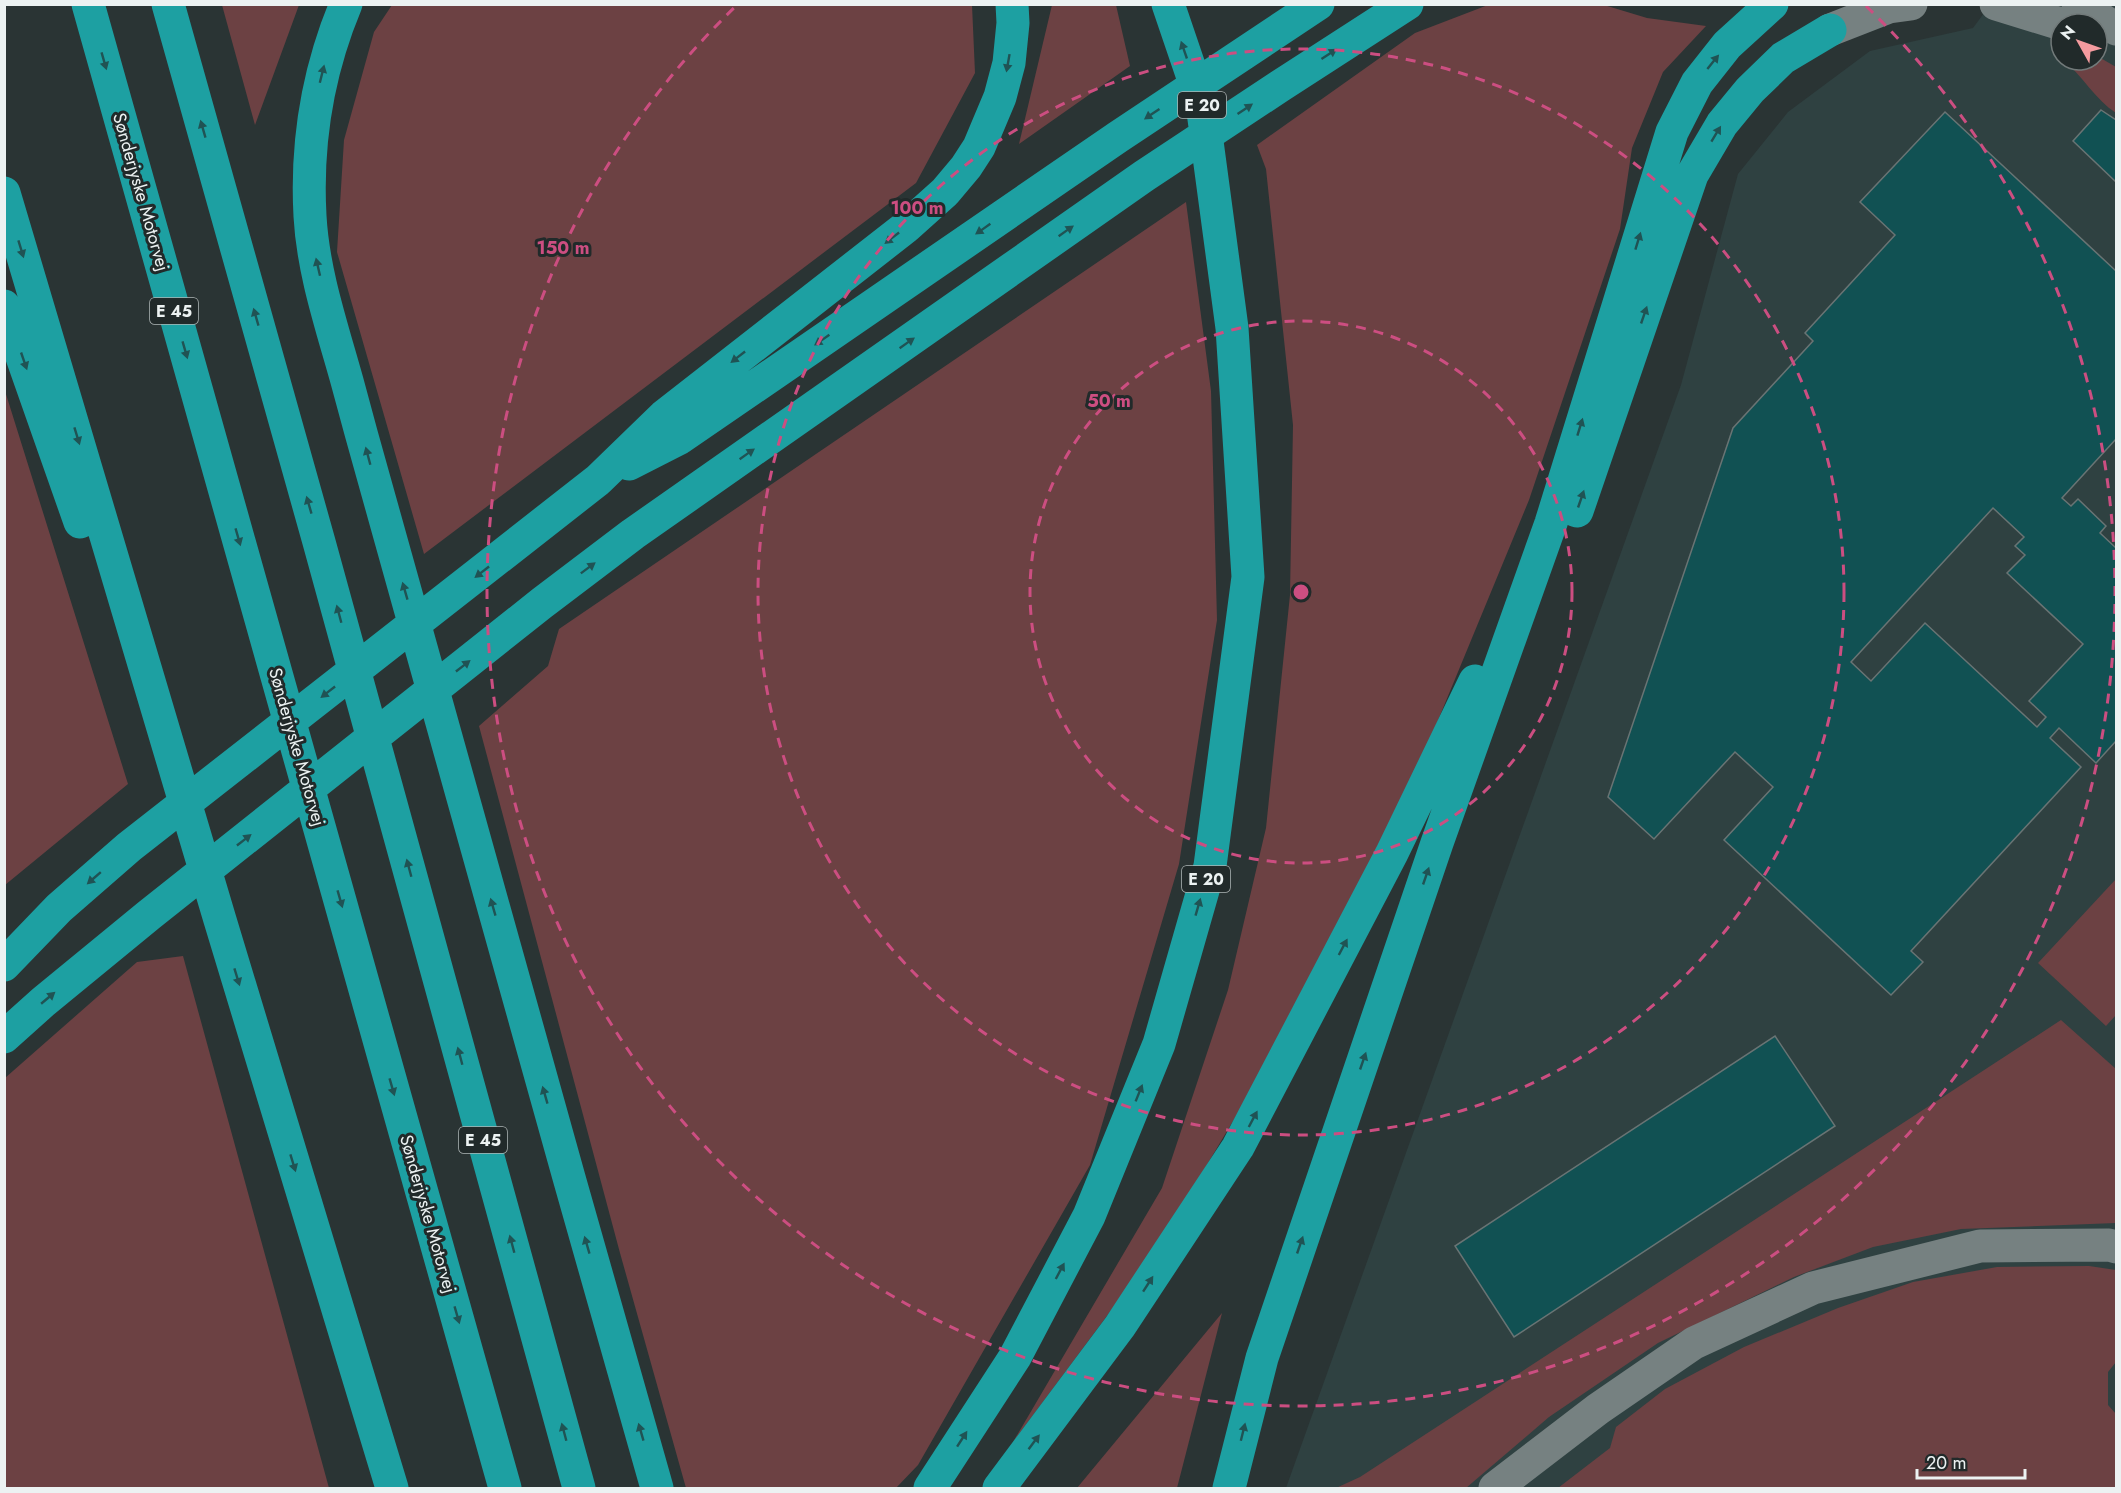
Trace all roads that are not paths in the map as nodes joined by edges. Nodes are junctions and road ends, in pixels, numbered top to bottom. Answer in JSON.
{"nodes":[{"id":1,"x":88,"y":4,"type":"edge"},
{"id":2,"x":168,"y":4,"type":"edge"},
{"id":3,"x":346,"y":4,"type":"edge"},
{"id":4,"x":1012,"y":4,"type":"edge"},
{"id":5,"x":1168,"y":4,"type":"edge"},
{"id":6,"x":1318,"y":4,"type":"edge"},
{"id":7,"x":1407,"y":4,"type":"edge"},
{"id":8,"x":1772,"y":4,"type":"edge"},
{"id":9,"x":1911,"y":4,"type":"edge"},
{"id":10,"x":1996,"y":4,"type":"edge"},
{"id":11,"x":2078,"y":4,"type":"edge"},
{"id":12,"x":2049,"y":20,"type":"edge"},
{"id":13,"x":2116,"y":29,"type":"edge"},
{"id":14,"x":1830,"y":30,"type":"joint"},
{"id":15,"x":4,"y":193,"type":"edge"},
{"id":16,"x":4,"y":306,"type":"edge"},
{"id":17,"x":598,"y":480,"type":"junction"},
{"id":18,"x":1551,"y":523,"type":"junction"},
{"id":19,"x":1437,"y":843,"type":"junction"},
{"id":20,"x":59,"y":908,"type":"junction"},
{"id":21,"x":220,"y":920,"type":"junction"},
{"id":22,"x":4,"y":945,"type":"edge"},
{"id":23,"x":4,"y":965,"type":"edge"},
{"id":24,"x":4,"y":1037,"type":"edge"},
{"id":25,"x":2116,"y":1247,"type":"edge"},
{"id":26,"x":328,"y":1279,"type":"junction"},
{"id":27,"x":370,"y":1488,"type":"edge"},
{"id":28,"x":392,"y":1488,"type":"edge"},
{"id":29,"x":505,"y":1488,"type":"edge"},
{"id":30,"x":579,"y":1488,"type":"edge"},
{"id":31,"x":657,"y":1488,"type":"edge"},
{"id":32,"x":930,"y":1488,"type":"edge"},
{"id":33,"x":999,"y":1488,"type":"edge"},
{"id":34,"x":1229,"y":1488,"type":"edge"},
{"id":35,"x":1495,"y":1488,"type":"edge"}],
"edges":[{"from":1,"to":29,"type":"highway","name":"Sønderjyske Motorvej","number":"E 45","one_way":true},
{"from":30,"to":2,"type":"highway","number":"E 45","one_way":true},
{"from":31,"to":3,"type":"highway","one_way":true},
{"from":4,"to":17,"type":"highway","one_way":true},
{"from":32,"to":5,"type":"highway","number":"E 20","one_way":true},
{"from":6,"to":17,"type":"highway","one_way":true},
{"from":24,"to":7,"type":"highway","one_way":true},
{"from":18,"to":8,"type":"highway","one_way":true},
{"from":9,"to":14,"type":"street"},
{"from":10,"to":12,"type":"street"},
{"from":11,"to":13,"type":"street"},
{"from":19,"to":14,"type":"highway","one_way":true},
{"from":15,"to":21,"type":"highway","one_way":true},
{"from":16,"to":21,"type":"highway","one_way":true},
{"from":17,"to":20,"type":"highway","one_way":true},
{"from":18,"to":19,"type":"highway"},
{"from":33,"to":18,"type":"highway","one_way":true},
{"from":34,"to":19,"type":"highway","one_way":true},
{"from":20,"to":22,"type":"highway"},
{"from":20,"to":23,"type":"highway"},
{"from":21,"to":26,"type":"highway","one_way":true},
{"from":25,"to":35,"type":"street"},
{"from":26,"to":27,"type":"highway"},
{"from":26,"to":28,"type":"highway"}]}
